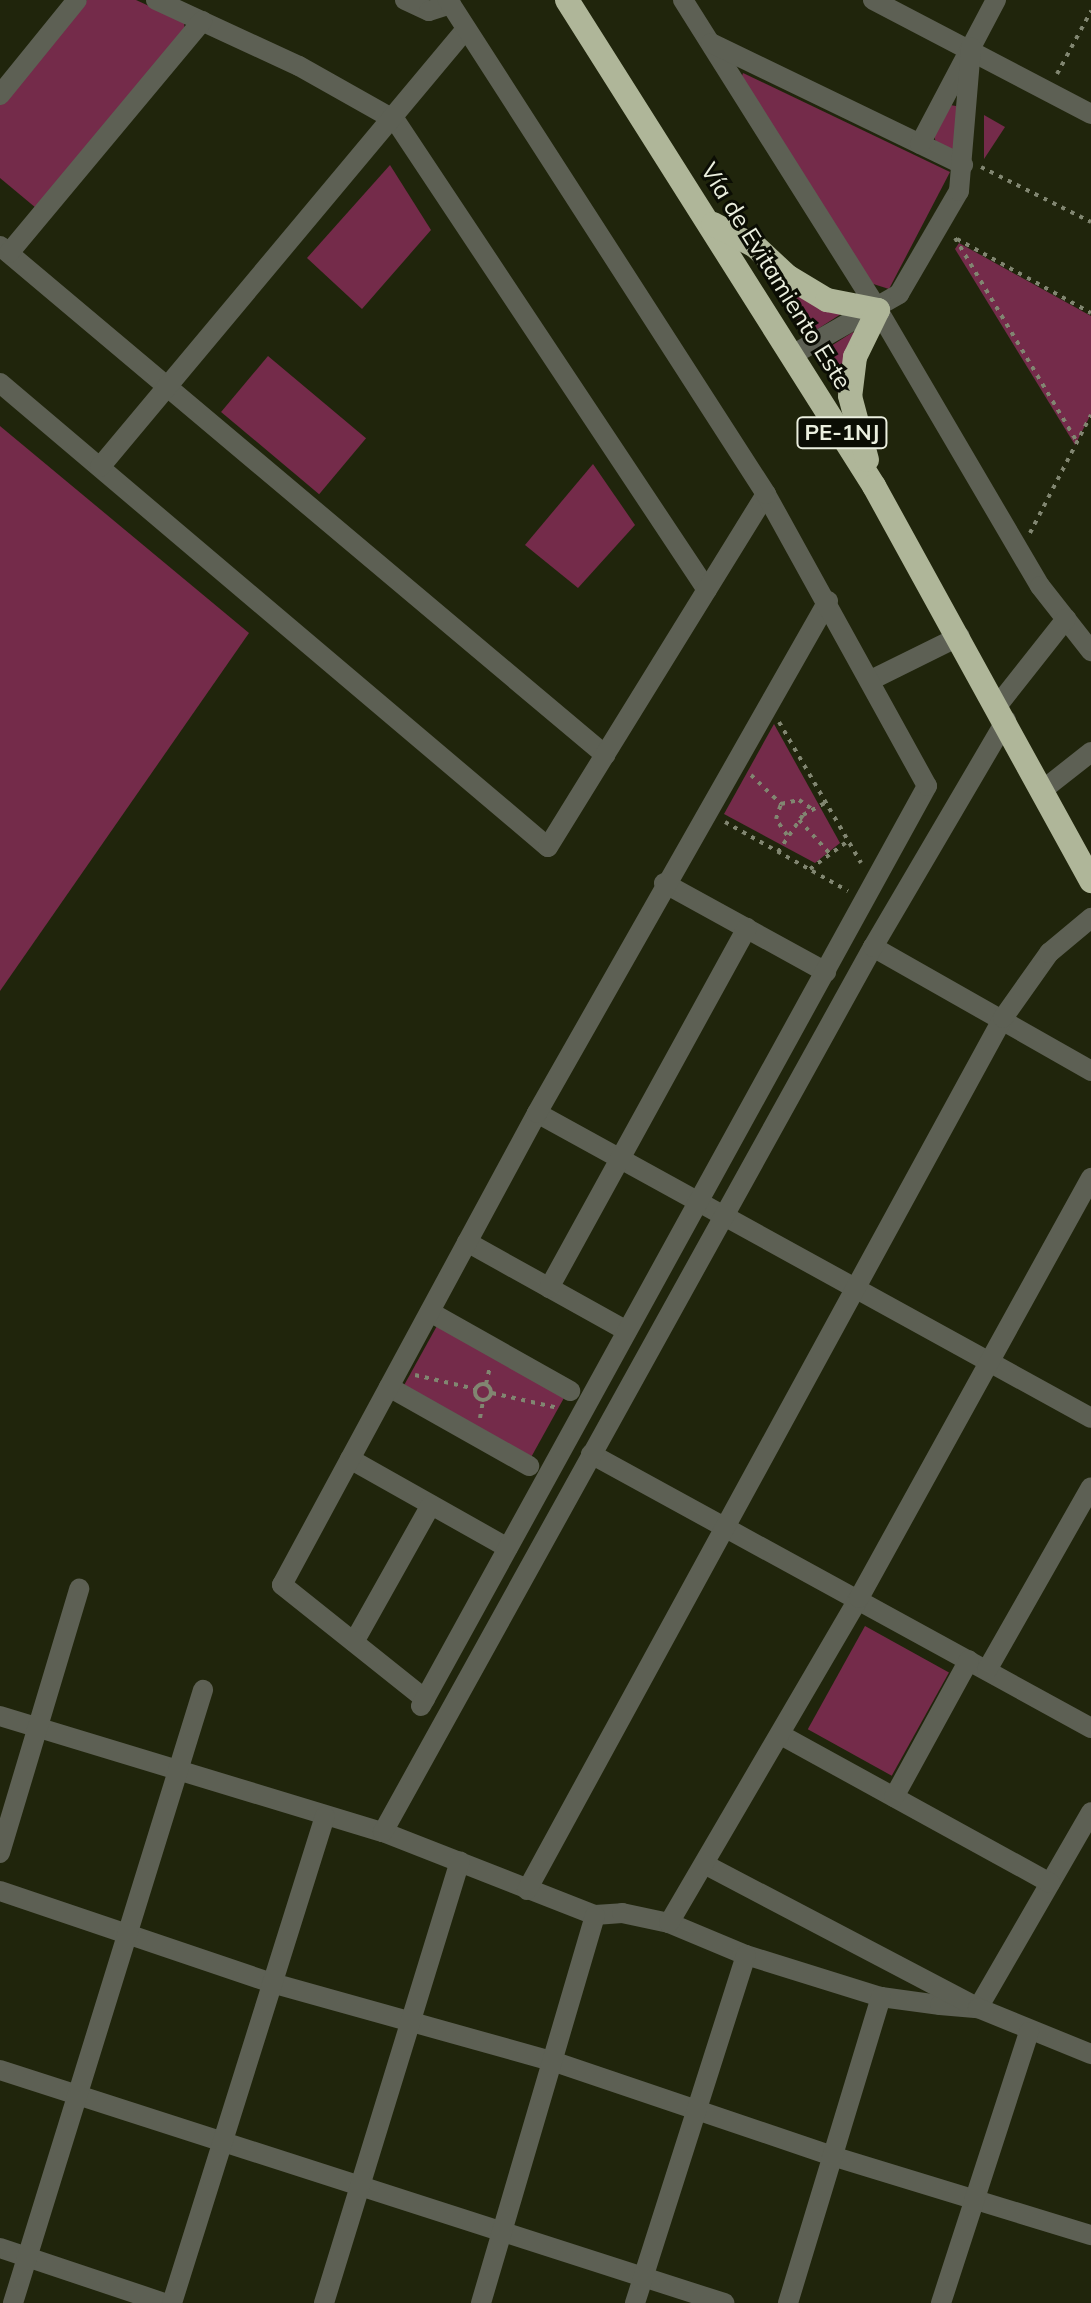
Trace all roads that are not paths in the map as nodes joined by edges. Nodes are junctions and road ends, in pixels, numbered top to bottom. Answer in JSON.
{"nodes":[{"id":1,"x":77,"y":0,"type":"edge"},
{"id":2,"x":156,"y":0,"type":"edge"},
{"id":3,"x":405,"y":0,"type":"edge"},
{"id":4,"x":567,"y":0,"type":"edge"},
{"id":5,"x":683,"y":0,"type":"edge"},
{"id":6,"x":873,"y":0,"type":"edge"},
{"id":7,"x":996,"y":0,"type":"edge"},
{"id":8,"x":450,"y":2,"type":"edge"},
{"id":9,"x":202,"y":21,"type":"junction"},
{"id":10,"x":466,"y":29,"type":"junction"},
{"id":11,"x":709,"y":42,"type":"junction"},
{"id":12,"x":971,"y":47,"type":"junction"},
{"id":13,"x":0,"y":95,"type":"edge"},
{"id":14,"x":1091,"y":114,"type":"edge"},
{"id":15,"x":395,"y":120,"type":"junction"},
{"id":16,"x":920,"y":144,"type":"junction"},
{"id":17,"x":963,"y":165,"type":"junction"},
{"id":18,"x":710,"y":222,"type":"junction"},
{"id":19,"x":4,"y":249,"type":"edge"},
{"id":20,"x":878,"y":310,"type":"junction"},
{"id":21,"x":794,"y":354,"type":"junction"},
{"id":22,"x":0,"y":383,"type":"edge"},
{"id":23,"x":169,"y":387,"type":"junction"},
{"id":24,"x":100,"y":467,"type":"junction"},
{"id":25,"x":874,"y":486,"type":"junction"},
{"id":26,"x":766,"y":494,"type":"junction"},
{"id":27,"x":707,"y":590,"type":"junction"},
{"id":28,"x":828,"y":601,"type":"junction"},
{"id":29,"x":1066,"y":619,"type":"junction"},
{"id":30,"x":960,"y":636,"type":"junction"},
{"id":31,"x":1091,"y":651,"type":"edge"},
{"id":32,"x":871,"y":680,"type":"junction"},
{"id":33,"x":1002,"y":712,"type":"junction"},
{"id":34,"x":1091,"y":752,"type":"edge"},
{"id":35,"x":605,"y":755,"type":"junction"},
{"id":36,"x":1044,"y":789,"type":"junction"},
{"id":37,"x":1091,"y":881,"type":"edge"},
{"id":38,"x":664,"y":883,"type":"junction"},
{"id":39,"x":1091,"y":918,"type":"edge"},
{"id":40,"x":747,"y":928,"type":"junction"},
{"id":41,"x":873,"y":947,"type":"junction"},
{"id":42,"x":826,"y":972,"type":"junction"},
{"id":43,"x":1003,"y":1018,"type":"junction"},
{"id":44,"x":1091,"y":1071,"type":"edge"},
{"id":45,"x":537,"y":1113,"type":"junction"},
{"id":46,"x":620,"y":1159,"type":"junction"},
{"id":47,"x":1091,"y":1178,"type":"edge"},
{"id":48,"x":698,"y":1202,"type":"junction"},
{"id":49,"x":726,"y":1217,"type":"junction"},
{"id":50,"x":467,"y":1242,"type":"junction"},
{"id":51,"x":549,"y":1288,"type":"junction"},
{"id":52,"x":856,"y":1289,"type":"junction"},
{"id":53,"x":430,"y":1312,"type":"junction"},
{"id":54,"x":627,"y":1331,"type":"junction"},
{"id":55,"x":988,"y":1362,"type":"junction"},
{"id":56,"x":389,"y":1387,"type":"junction"},
{"id":57,"x":565,"y":1400,"type":"road end"},
{"id":58,"x":1091,"y":1418,"type":"edge"},
{"id":59,"x":591,"y":1454,"type":"junction"},
{"id":60,"x":350,"y":1459,"type":"junction"},
{"id":61,"x":529,"y":1466,"type":"dead end"},
{"id":62,"x":1091,"y":1487,"type":"edge"},
{"id":63,"x":431,"y":1505,"type":"junction"},
{"id":64,"x":726,"y":1525,"type":"junction"},
{"id":65,"x":508,"y":1548,"type":"junction"},
{"id":66,"x":79,"y":1589,"type":"dead end"},
{"id":67,"x":859,"y":1598,"type":"junction"},
{"id":68,"x":354,"y":1642,"type":"junction"},
{"id":69,"x":978,"y":1665,"type":"junction"},
{"id":70,"x":203,"y":1690,"type":"dead end"},
{"id":71,"x":0,"y":1716,"type":"edge"},
{"id":72,"x":38,"y":1727,"type":"junction"},
{"id":73,"x":1091,"y":1728,"type":"edge"},
{"id":74,"x":781,"y":1735,"type":"junction"},
{"id":75,"x":180,"y":1768,"type":"junction"},
{"id":76,"x":894,"y":1797,"type":"junction"},
{"id":77,"x":1091,"y":1812,"type":"edge"},
{"id":78,"x":325,"y":1816,"type":"junction"},
{"id":79,"x":383,"y":1832,"type":"junction"},
{"id":80,"x":0,"y":1853,"type":"edge"},
{"id":81,"x":460,"y":1861,"type":"junction"},
{"id":82,"x":706,"y":1865,"type":"junction"},
{"id":83,"x":1050,"y":1883,"type":"junction"},
{"id":84,"x":527,"y":1890,"type":"junction"},
{"id":85,"x":0,"y":1891,"type":"edge"},
{"id":86,"x":595,"y":1915,"type":"junction"},
{"id":87,"x":669,"y":1923,"type":"junction"},
{"id":88,"x":131,"y":1936,"type":"junction"},
{"id":89,"x":746,"y":1955,"type":"junction"},
{"id":90,"x":272,"y":1983,"type":"junction"},
{"id":91,"x":881,"y":1997,"type":"junction"},
{"id":92,"x":978,"y":2008,"type":"junction"},
{"id":93,"x":408,"y":2021,"type":"junction"},
{"id":94,"x":1029,"y":2032,"type":"junction"},
{"id":95,"x":1091,"y":2054,"type":"edge"},
{"id":96,"x":555,"y":2062,"type":"junction"},
{"id":97,"x":0,"y":2070,"type":"edge"},
{"id":98,"x":78,"y":2095,"type":"junction"},
{"id":99,"x":696,"y":2108,"type":"junction"},
{"id":100,"x":223,"y":2143,"type":"junction"},
{"id":101,"x":832,"y":2156,"type":"junction"},
{"id":102,"x":360,"y":2188,"type":"junction"},
{"id":103,"x":975,"y":2197,"type":"junction"},
{"id":104,"x":503,"y":2235,"type":"junction"},
{"id":105,"x":1091,"y":2235,"type":"edge"},
{"id":106,"x":0,"y":2248,"type":"edge"},
{"id":107,"x":28,"y":2258,"type":"junction"},
{"id":108,"x":643,"y":2278,"type":"junction"},
{"id":109,"x":13,"y":2303,"type":"edge"},
{"id":110,"x":164,"y":2303,"type":"edge"},
{"id":111,"x":172,"y":2303,"type":"edge"},
{"id":112,"x":324,"y":2303,"type":"edge"},
{"id":113,"x":481,"y":2303,"type":"edge"},
{"id":114,"x":635,"y":2303,"type":"edge"},
{"id":115,"x":724,"y":2303,"type":"edge"},
{"id":116,"x":788,"y":2303,"type":"edge"},
{"id":117,"x":941,"y":2303,"type":"edge"}],
"edges":[{"from":1,"to":13,"type":"street"},
{"from":2,"to":9,"type":"street"},
{"from":3,"to":8,"type":"street"},
{"from":4,"to":18,"type":"highway","name":"Vía de Evitamiento Este","number":"PE-1NJ"},
{"from":5,"to":11,"type":"street"},
{"from":6,"to":12,"type":"street"},
{"from":7,"to":12,"type":"street"},
{"from":8,"to":10,"type":"street"},
{"from":9,"to":15,"type":"street"},
{"from":9,"to":19,"type":"street"},
{"from":10,"to":15,"type":"street"},
{"from":10,"to":26,"type":"street"},
{"from":11,"to":16,"type":"street"},
{"from":11,"to":20,"type":"street"},
{"from":12,"to":14,"type":"street"},
{"from":12,"to":16,"type":"street"},
{"from":12,"to":17,"type":"street"},
{"from":15,"to":23,"type":"street"},
{"from":15,"to":27,"type":"street"},
{"from":16,"to":17,"type":"street"},
{"from":17,"to":20,"type":"street"},
{"from":18,"to":20,"type":"highway"},
{"from":18,"to":21,"type":"highway","name":"Vía de Evitamiento Este","number":"PE-1NJ"},
{"from":19,"to":23,"type":"street"},
{"from":20,"to":21,"type":"street"},
{"from":20,"to":25,"type":"highway"},
{"from":20,"to":29,"type":"street"},
{"from":21,"to":25,"type":"highway","name":"Vía de Evitamiento Este","number":"PE-1NJ"},
{"from":22,"to":24,"type":"street"},
{"from":23,"to":24,"type":"street"},
{"from":23,"to":35,"type":"street"},
{"from":24,"to":35,"type":"street"},
{"from":25,"to":30,"type":"highway","name":"Vía de Evitamiento Este","number":"PE-1NJ"},
{"from":26,"to":27,"type":"street"},
{"from":26,"to":28,"type":"street"},
{"from":27,"to":35,"type":"street"},
{"from":28,"to":32,"type":"street"},
{"from":28,"to":38,"type":"street"},
{"from":29,"to":31,"type":"street"},
{"from":29,"to":33,"type":"street"},
{"from":30,"to":32,"type":"street"},
{"from":30,"to":33,"type":"highway","name":"Vía de Evitamiento Este","number":"PE-1NJ"},
{"from":32,"to":42,"type":"street"},
{"from":33,"to":36,"type":"highway","name":"Vía de Evitamiento Este","number":"PE-1NJ"},
{"from":33,"to":41,"type":"street"},
{"from":34,"to":36,"type":"street"},
{"from":36,"to":37,"type":"highway","name":"Vía de Evitamiento Este","number":"PE-1NJ"},
{"from":38,"to":40,"type":"street"},
{"from":38,"to":45,"type":"street"},
{"from":39,"to":43,"type":"street"},
{"from":40,"to":42,"type":"street"},
{"from":40,"to":46,"type":"street"},
{"from":41,"to":43,"type":"street"},
{"from":41,"to":49,"type":"street"},
{"from":42,"to":48,"type":"street"},
{"from":43,"to":44,"type":"street"},
{"from":43,"to":52,"type":"street"},
{"from":45,"to":46,"type":"street"},
{"from":45,"to":50,"type":"street"},
{"from":46,"to":48,"type":"street"},
{"from":46,"to":51,"type":"street"},
{"from":47,"to":55,"type":"street"},
{"from":48,"to":49,"type":"street"},
{"from":48,"to":54,"type":"street"},
{"from":49,"to":52,"type":"street"},
{"from":49,"to":59,"type":"street"},
{"from":50,"to":51,"type":"street"},
{"from":50,"to":53,"type":"street"},
{"from":51,"to":54,"type":"street"},
{"from":52,"to":55,"type":"street"},
{"from":52,"to":64,"type":"street"},
{"from":53,"to":56,"type":"street"},
{"from":53,"to":57,"type":"street"},
{"from":54,"to":65,"type":"street"},
{"from":55,"to":58,"type":"street"},
{"from":55,"to":67,"type":"street"},
{"from":56,"to":60,"type":"street"},
{"from":56,"to":61,"type":"street"},
{"from":59,"to":64,"type":"street"},
{"from":59,"to":79,"type":"street"},
{"from":60,"to":63,"type":"street"},
{"from":60,"to":68,"type":"street"},
{"from":62,"to":69,"type":"street"},
{"from":63,"to":65,"type":"street"},
{"from":63,"to":68,"type":"street"},
{"from":64,"to":67,"type":"street"},
{"from":64,"to":84,"type":"street"},
{"from":65,"to":68,"type":"street"},
{"from":66,"to":72,"type":"street"},
{"from":67,"to":69,"type":"street"},
{"from":67,"to":74,"type":"street"},
{"from":69,"to":73,"type":"street"},
{"from":69,"to":76,"type":"street"},
{"from":70,"to":75,"type":"street"},
{"from":71,"to":72,"type":"street"},
{"from":72,"to":75,"type":"street"},
{"from":72,"to":80,"type":"street"},
{"from":74,"to":76,"type":"street"},
{"from":74,"to":82,"type":"street"},
{"from":75,"to":78,"type":"street"},
{"from":75,"to":88,"type":"street"},
{"from":76,"to":83,"type":"street"},
{"from":77,"to":83,"type":"street"},
{"from":78,"to":79,"type":"street"},
{"from":78,"to":90,"type":"street"},
{"from":79,"to":81,"type":"street"},
{"from":81,"to":84,"type":"street"},
{"from":81,"to":93,"type":"street"},
{"from":82,"to":87,"type":"street"},
{"from":82,"to":92,"type":"street"},
{"from":83,"to":92,"type":"street"},
{"from":84,"to":86,"type":"street"},
{"from":85,"to":88,"type":"street"},
{"from":86,"to":87,"type":"street"},
{"from":86,"to":96,"type":"street"},
{"from":87,"to":89,"type":"street"},
{"from":88,"to":90,"type":"street"},
{"from":88,"to":98,"type":"street"},
{"from":89,"to":91,"type":"street"},
{"from":89,"to":99,"type":"street"},
{"from":90,"to":93,"type":"street"},
{"from":90,"to":100,"type":"street"},
{"from":91,"to":92,"type":"street"},
{"from":91,"to":101,"type":"street"},
{"from":92,"to":94,"type":"street"},
{"from":93,"to":96,"type":"street"},
{"from":93,"to":102,"type":"street"},
{"from":94,"to":95,"type":"street"},
{"from":94,"to":103,"type":"street"},
{"from":96,"to":99,"type":"street"},
{"from":96,"to":104,"type":"street"},
{"from":97,"to":98,"type":"street"},
{"from":98,"to":100,"type":"street"},
{"from":98,"to":107,"type":"street"},
{"from":99,"to":101,"type":"street"},
{"from":99,"to":108,"type":"street"},
{"from":100,"to":102,"type":"street"},
{"from":100,"to":111,"type":"street"},
{"from":101,"to":103,"type":"street"},
{"from":101,"to":116,"type":"street"},
{"from":102,"to":104,"type":"street"},
{"from":102,"to":112,"type":"street"},
{"from":103,"to":105,"type":"street"},
{"from":103,"to":117,"type":"street"},
{"from":104,"to":108,"type":"street"},
{"from":104,"to":113,"type":"street"},
{"from":106,"to":107,"type":"street"},
{"from":107,"to":109,"type":"street"},
{"from":107,"to":110,"type":"street"},
{"from":108,"to":114,"type":"street"},
{"from":108,"to":115,"type":"street"}]}
